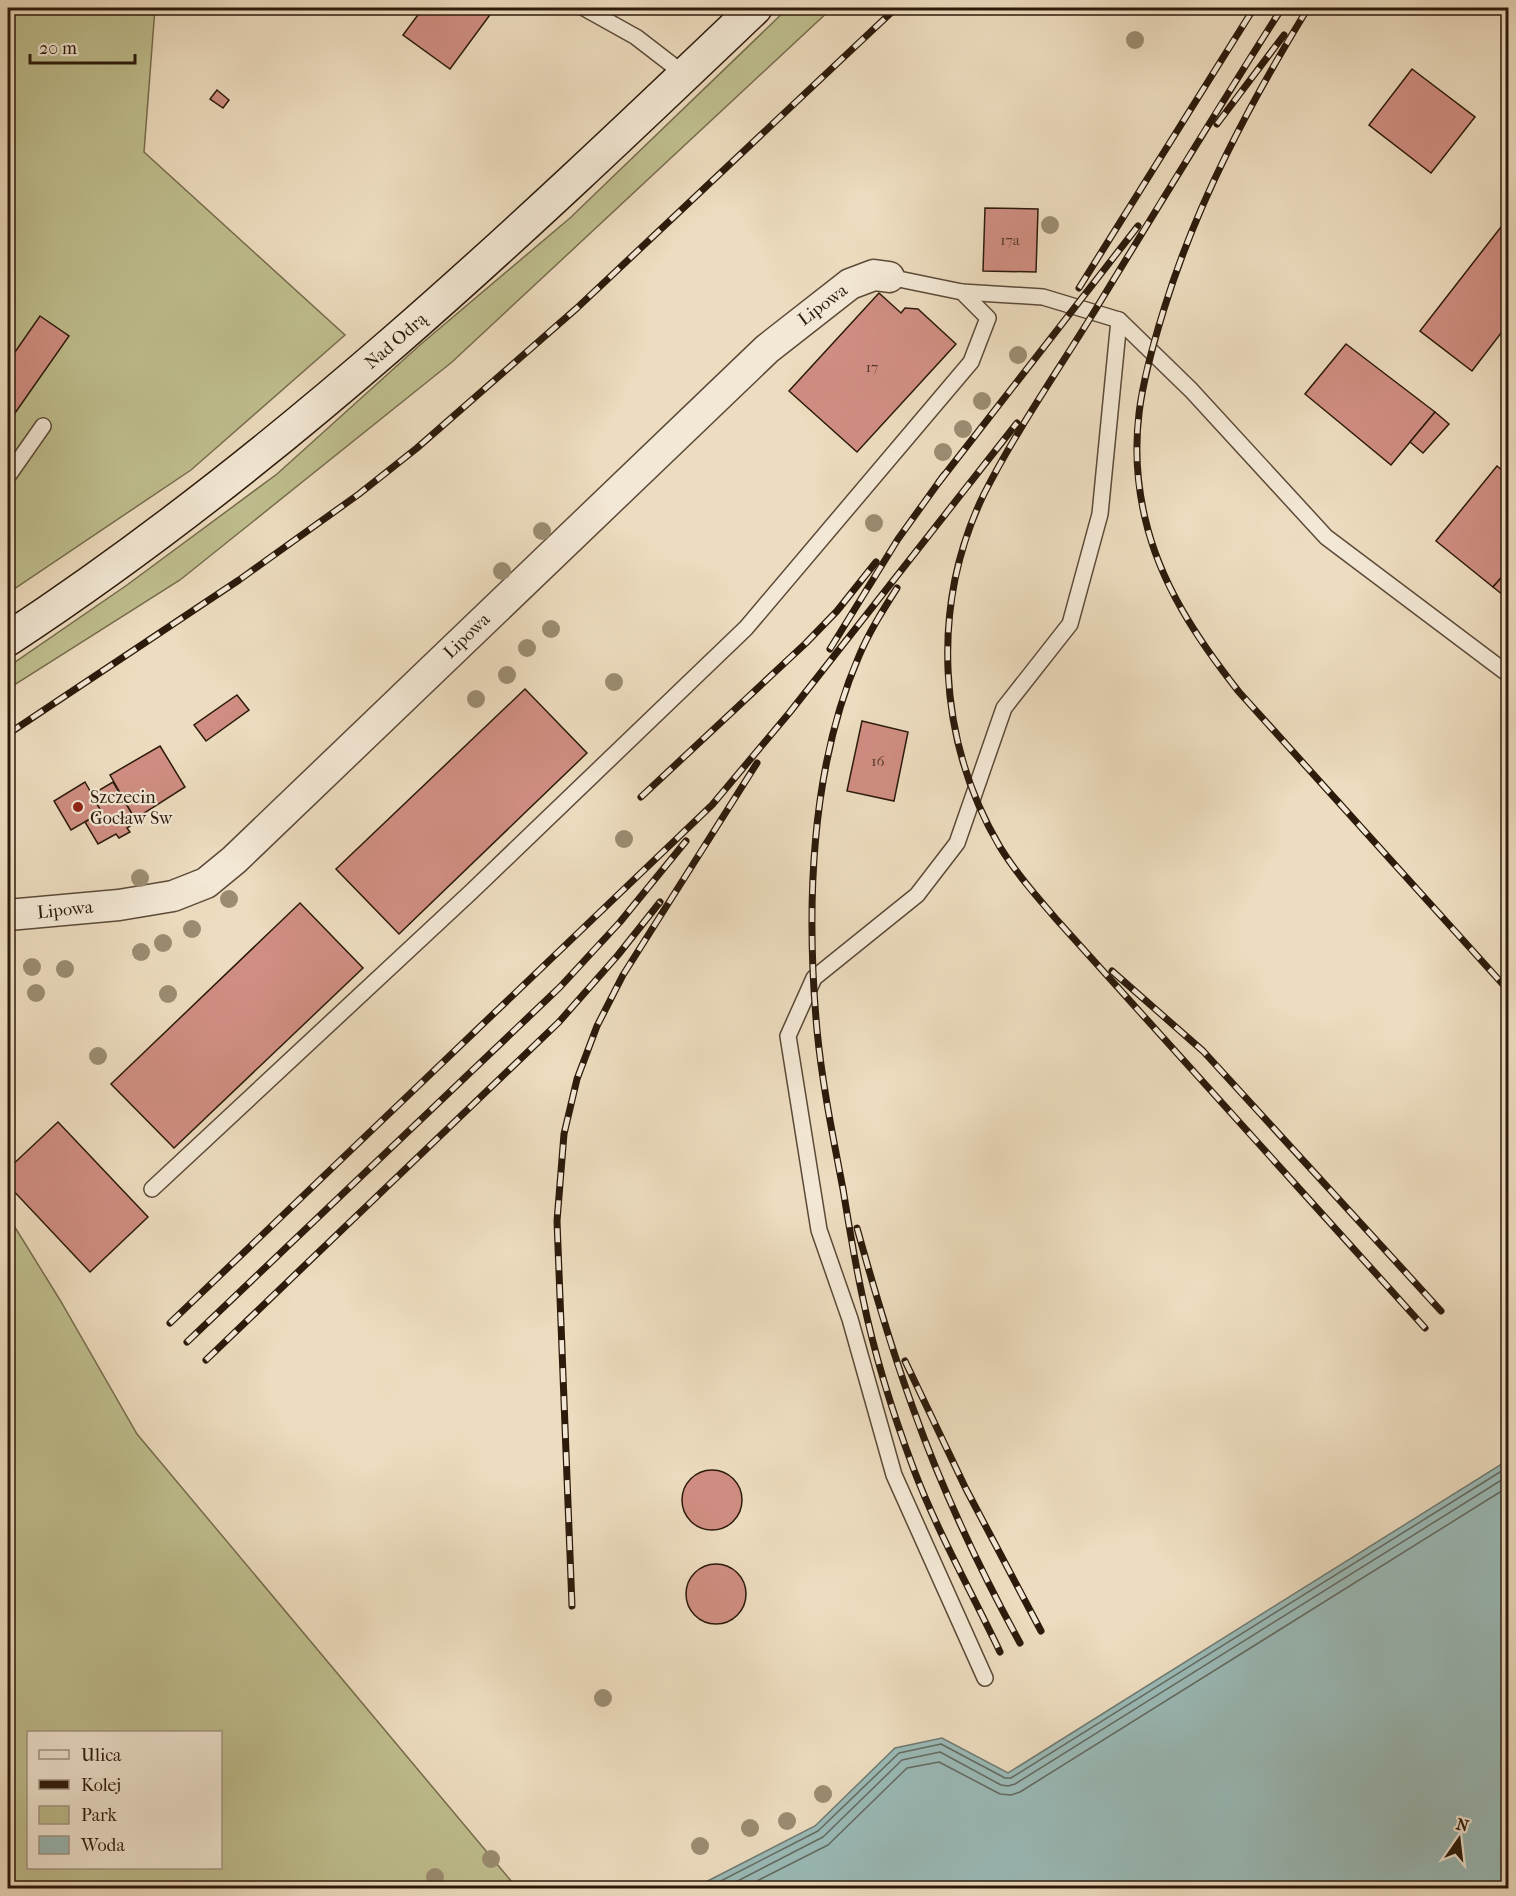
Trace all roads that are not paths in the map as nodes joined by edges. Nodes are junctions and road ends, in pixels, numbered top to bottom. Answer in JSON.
{"nodes":[{"id":1,"x":584,"y":8,"type":"edge"},
{"id":2,"x":755,"y":8,"type":"edge"},
{"id":3,"x":684,"y":74,"type":"junction"},
{"id":4,"x":889,"y":277,"type":"joint"},
{"id":5,"x":962,"y":292,"type":"junction"},
{"id":6,"x":1119,"y":320,"type":"junction"},
{"id":7,"x":43,"y":426,"type":"dead end"},
{"id":8,"x":8,"y":476,"type":"edge"},
{"id":9,"x":8,"y":639,"type":"edge"},
{"id":10,"x":1509,"y":674,"type":"edge"},
{"id":11,"x":8,"y":915,"type":"edge"},
{"id":12,"x":152,"y":1190,"type":"dead end"},
{"id":13,"x":986,"y":1678,"type":"dead end"}],
"edges":[{"from":1,"to":3,"type":"lane"},
{"from":2,"to":3,"type":"street","name":"Nad Odrą"},
{"from":3,"to":9,"type":"street","name":"Nad Odrą"},
{"from":4,"to":5,"type":"lane"},
{"from":4,"to":11,"type":"street","name":"Lipowa"},
{"from":5,"to":6,"type":"lane"},
{"from":5,"to":12,"type":"lane"},
{"from":6,"to":10,"type":"lane"},
{"from":6,"to":13,"type":"lane"},
{"from":7,"to":8,"type":"lane"}]}
